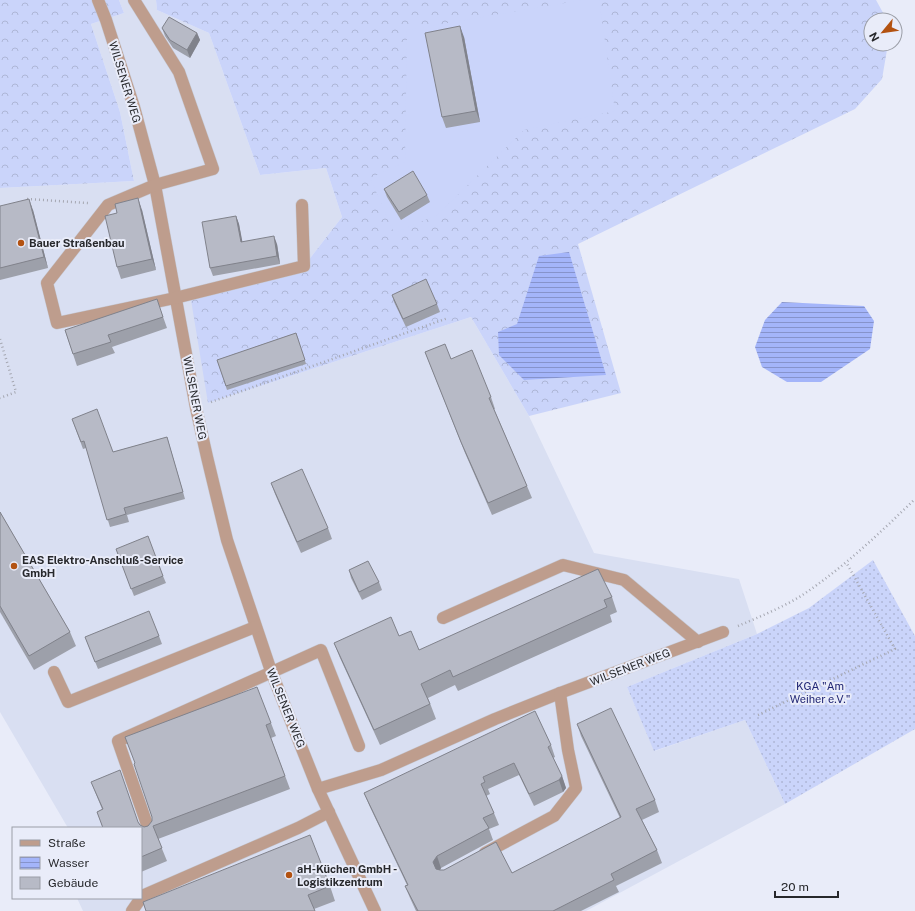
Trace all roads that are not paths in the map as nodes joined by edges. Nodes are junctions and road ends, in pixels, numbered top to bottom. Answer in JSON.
{"nodes":[{"id":1,"x":98,"y":0,"type":"edge"},
{"id":2,"x":134,"y":0,"type":"edge"},
{"id":3,"x":155,"y":185,"type":"junction"},
{"id":4,"x":302,"y":205,"type":"dead end"},
{"id":5,"x":175,"y":298,"type":"junction"},
{"id":6,"x":443,"y":618,"type":"dead end"},
{"id":7,"x":255,"y":627,"type":"junction"},
{"id":8,"x":723,"y":632,"type":"road end"},
{"id":9,"x":698,"y":642,"type":"junction"},
{"id":10,"x":271,"y":671,"type":"junction"},
{"id":11,"x":54,"y":672,"type":"dead end"},
{"id":12,"x":560,"y":693,"type":"junction"},
{"id":13,"x":359,"y":746,"type":"dead end"},
{"id":14,"x":318,"y":789,"type":"junction"},
{"id":15,"x":329,"y":812,"type":"junction"},
{"id":16,"x":150,"y":833,"type":"edge"},
{"id":17,"x":472,"y":860,"type":"edge"},
{"id":18,"x":142,"y":896,"type":"edge"},
{"id":19,"x":140,"y":899,"type":"edge"},
{"id":20,"x":132,"y":911,"type":"edge"},
{"id":21,"x":375,"y":911,"type":"edge"}],
"edges":[{"from":1,"to":3,"type":"street","name":"WILSENER WEG"},
{"from":2,"to":3,"type":"street"},
{"from":3,"to":5,"type":"street","name":"WILSENER WEG"},
{"from":3,"to":5,"type":"street"},
{"from":4,"to":5,"type":"street"},
{"from":5,"to":7,"type":"street","name":"WILSENER WEG"},
{"from":6,"to":9,"type":"street"},
{"from":7,"to":10,"type":"street","name":"WILSENER WEG"},
{"from":7,"to":11,"type":"street"},
{"from":8,"to":9,"type":"street","name":"WILSENER WEG"},
{"from":9,"to":12,"type":"street","name":"WILSENER WEG"},
{"from":10,"to":13,"type":"street"},
{"from":10,"to":14,"type":"street","name":"WILSENER WEG"},
{"from":10,"to":16,"type":"street"},
{"from":12,"to":14,"type":"street","name":"WILSENER WEG"},
{"from":12,"to":17,"type":"street"},
{"from":14,"to":15,"type":"street","name":"WILSENER WEG"},
{"from":15,"to":18,"type":"street"},
{"from":15,"to":21,"type":"street","name":"WILSENER WEG"},
{"from":19,"to":20,"type":"street"}]}
